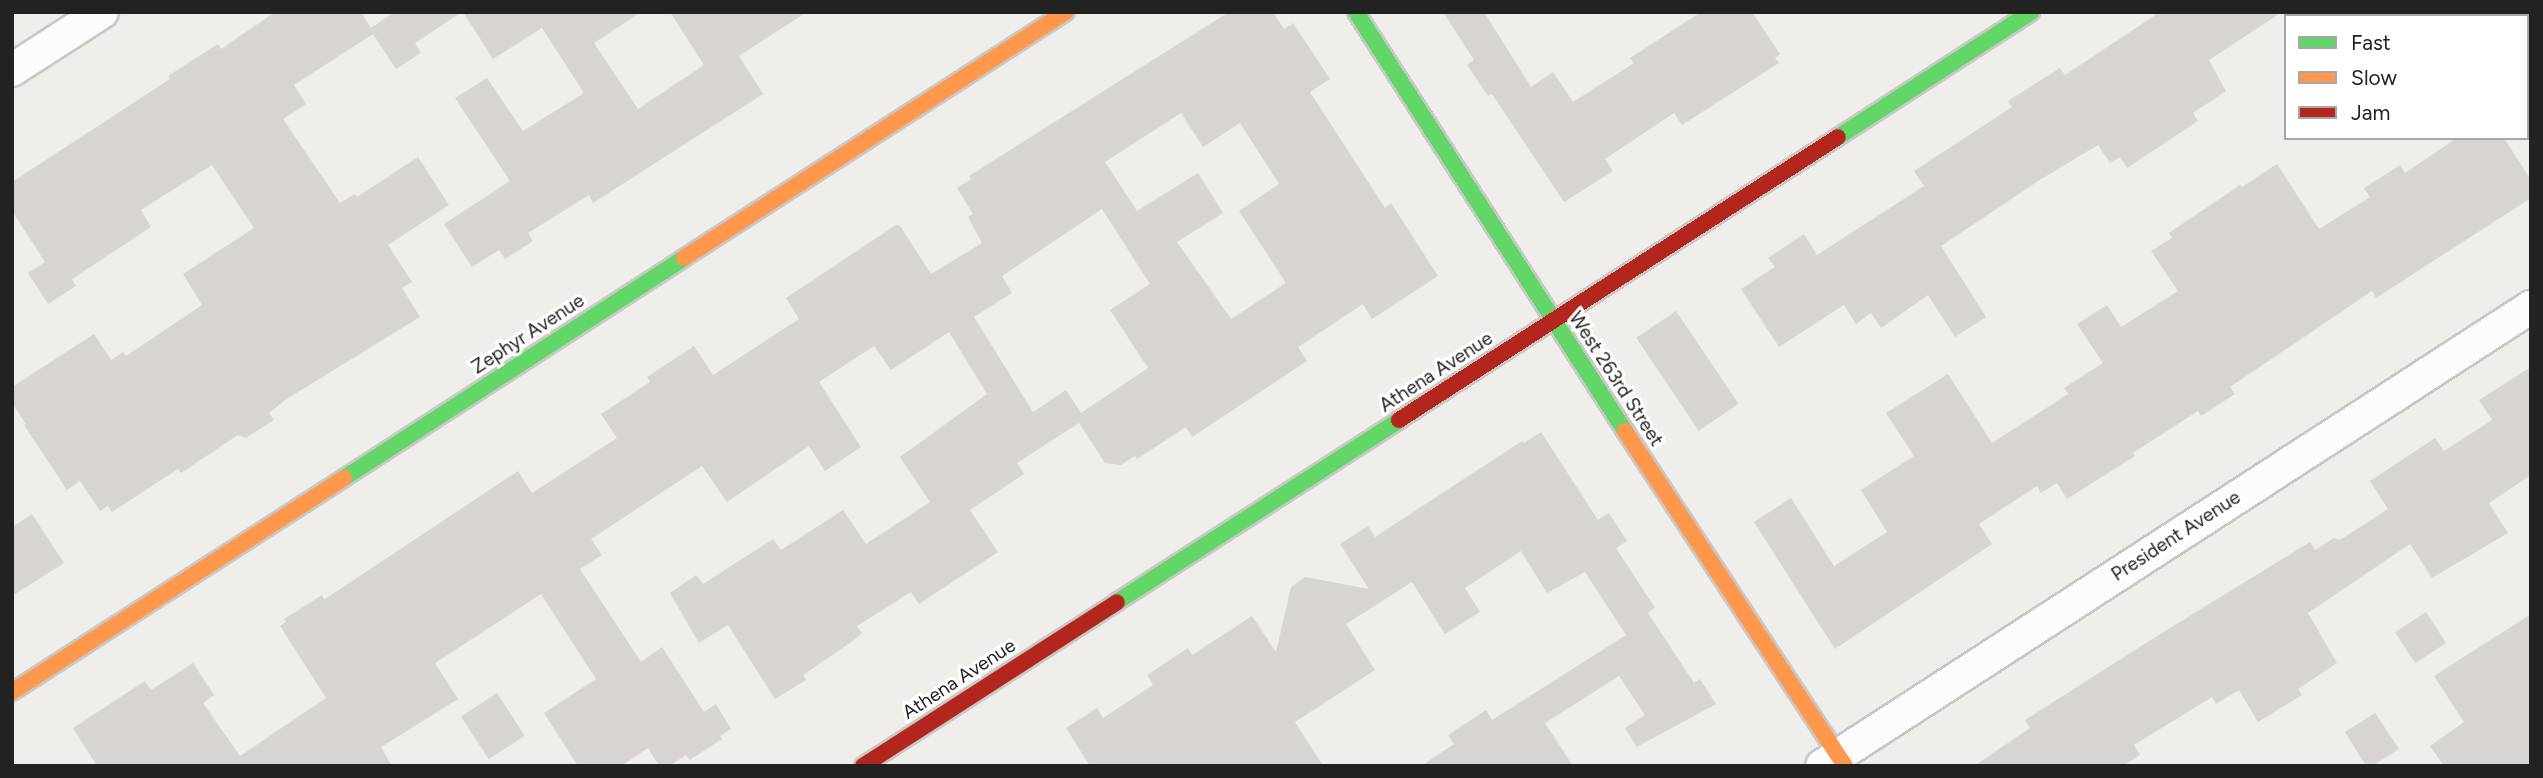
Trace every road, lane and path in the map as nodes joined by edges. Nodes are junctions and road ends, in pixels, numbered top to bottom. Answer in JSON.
{"nodes":[{"id":1,"x":102,"y":12,"type":"edge"},
{"id":2,"x":1066,"y":12,"type":"edge"},
{"id":3,"x":1356,"y":12,"type":"edge"},
{"id":4,"x":2031,"y":12,"type":"edge"},
{"id":5,"x":12,"y":70,"type":"edge"},
{"id":6,"x":2531,"y":307,"type":"edge"},
{"id":7,"x":1553,"y":322,"type":"junction"},
{"id":8,"x":12,"y":692,"type":"edge"},
{"id":9,"x":1835,"y":762,"type":"edge"},
{"id":10,"x":863,"y":766,"type":"edge"}],
"edges":[{"from":1,"to":5,"type":"street"},
{"from":2,"to":8,"type":"street","name":"Zephyr Avenue"},
{"from":3,"to":7,"type":"street","name":"West 263rd Street"},
{"from":4,"to":7,"type":"street","name":"Athena Avenue"},
{"from":6,"to":9,"type":"street","name":"President Avenue"},
{"from":7,"to":9,"type":"street","name":"West 263rd Street"},
{"from":7,"to":10,"type":"street","name":"Athena Avenue"}]}
